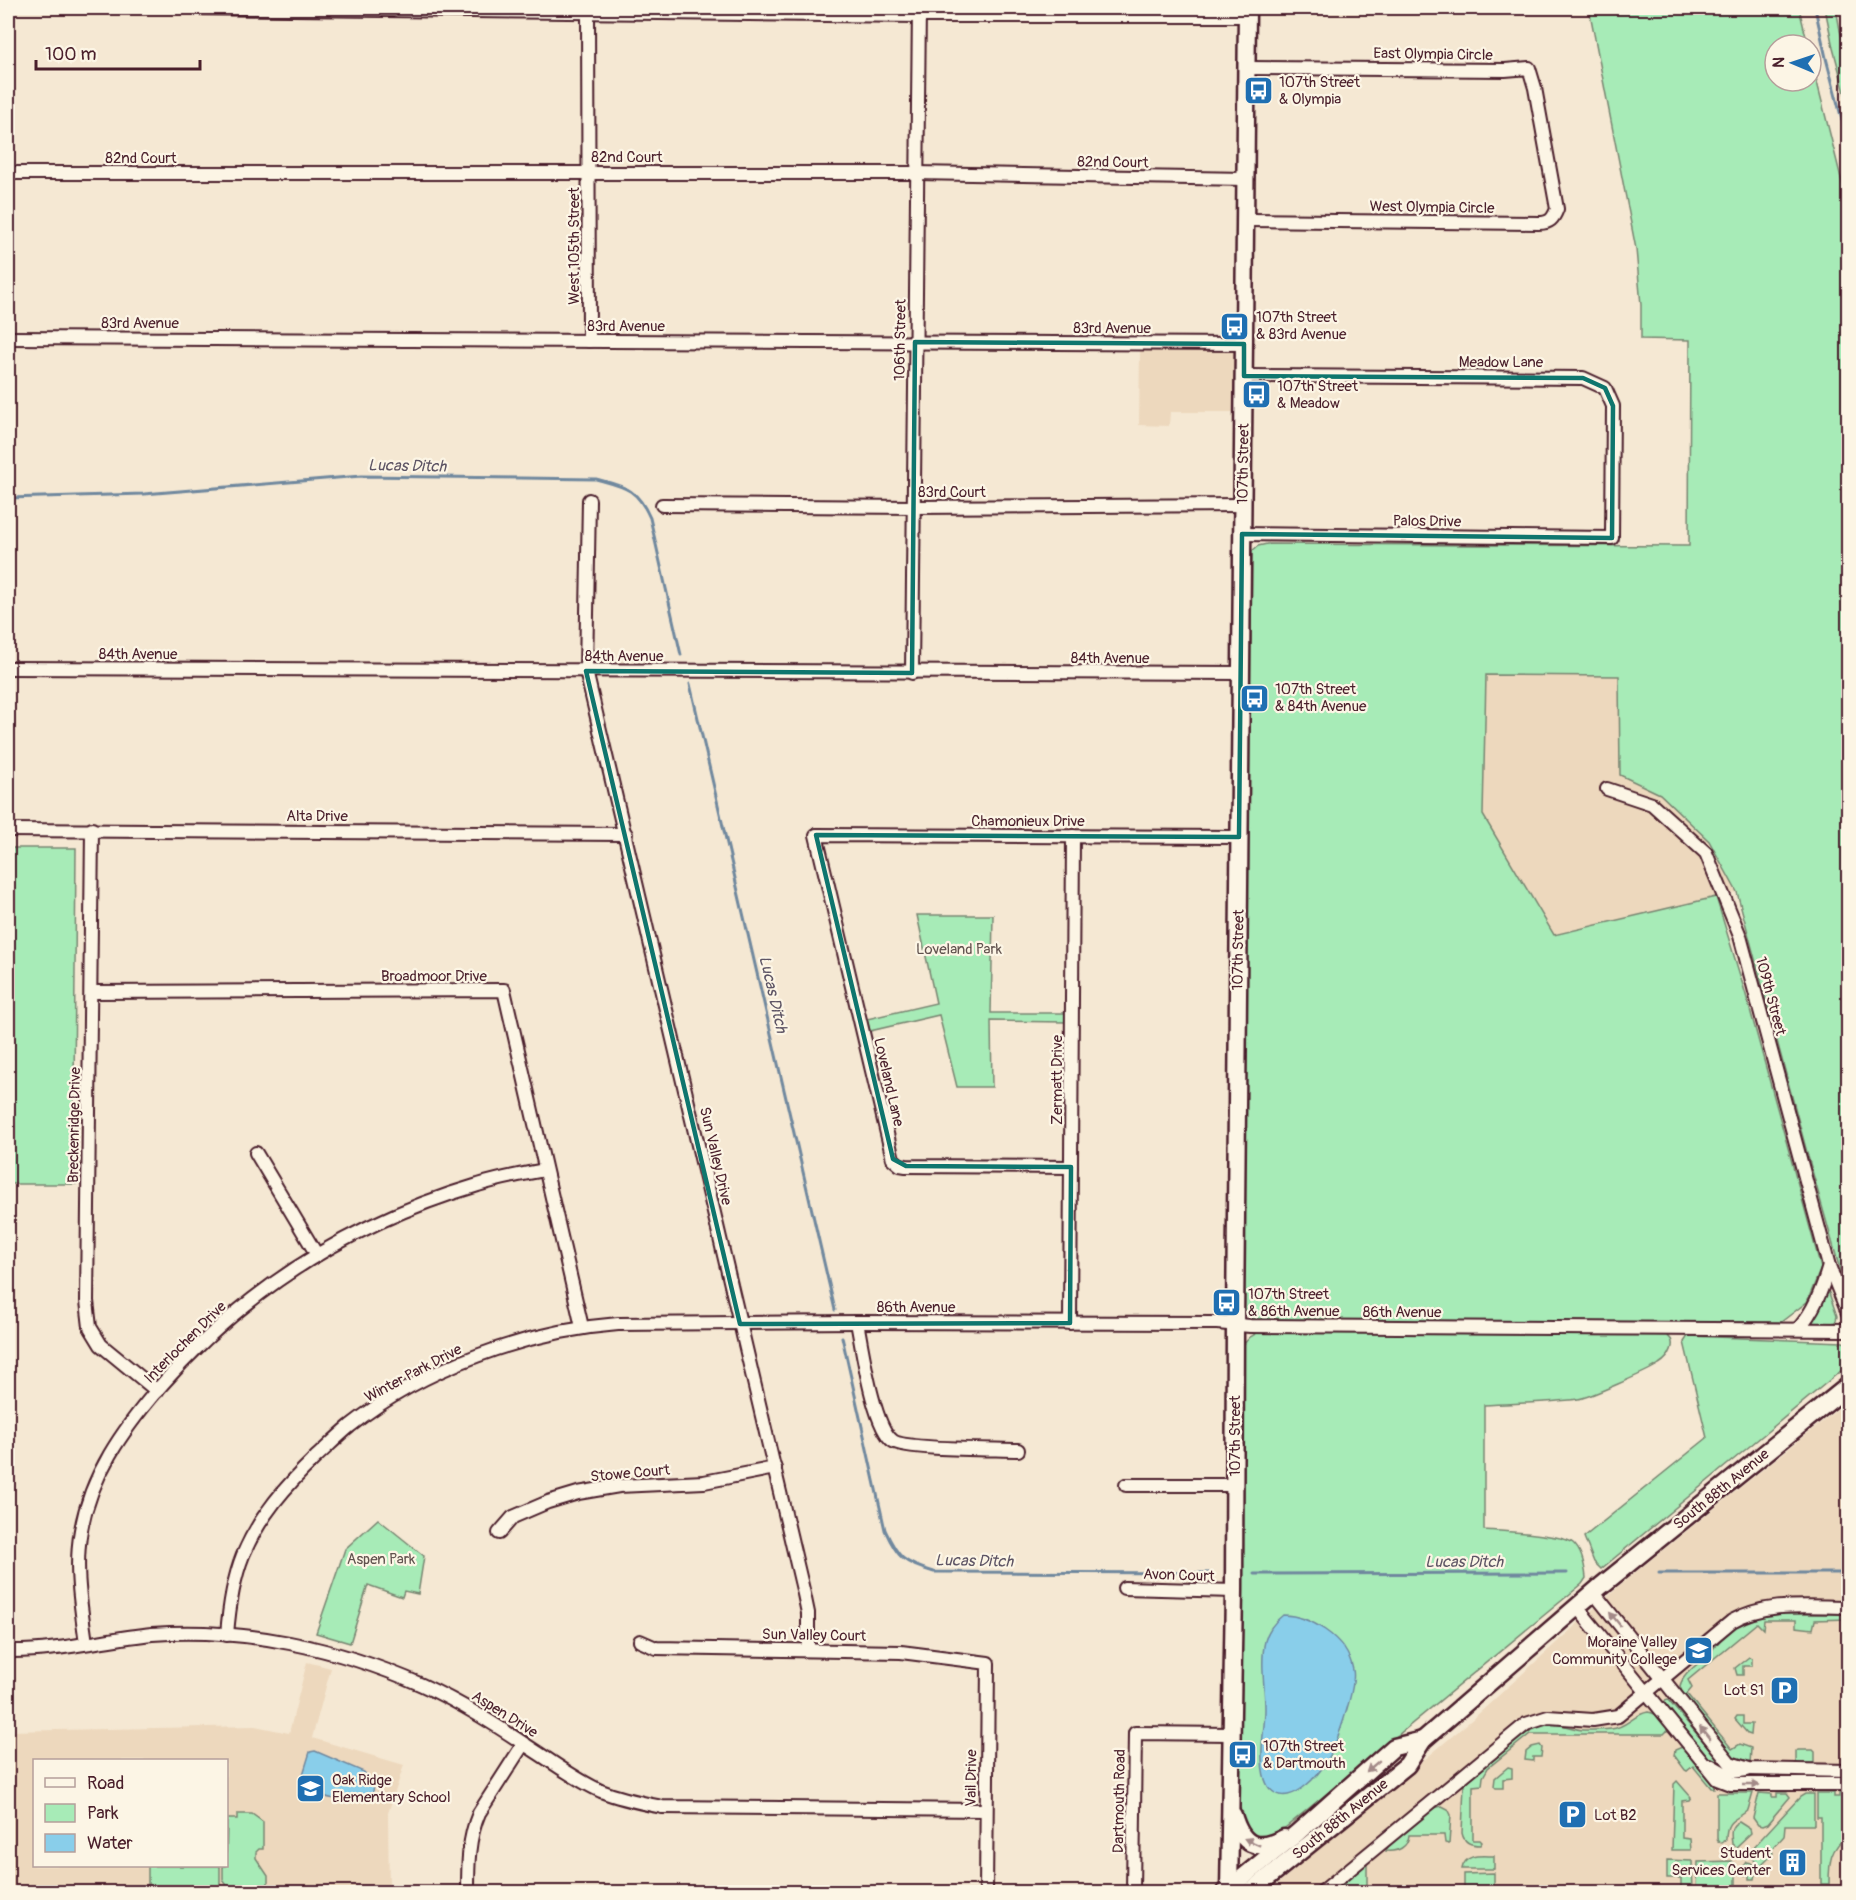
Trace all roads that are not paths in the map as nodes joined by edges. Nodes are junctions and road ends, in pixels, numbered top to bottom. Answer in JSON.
{"nodes":[{"id":1,"x":199,"y":8,"type":"edge"},
{"id":2,"x":588,"y":9,"type":"edge"},
{"id":3,"x":919,"y":12,"type":"edge"},
{"id":4,"x":1247,"y":12,"type":"edge"},
{"id":5,"x":1246,"y":68,"type":"junction"},
{"id":6,"x":1548,"y":155,"type":"joint"},
{"id":7,"x":590,"y":172,"type":"junction"},
{"id":8,"x":8,"y":173,"type":"edge"},
{"id":9,"x":917,"y":173,"type":"junction"},
{"id":10,"x":1246,"y":179,"type":"junction"},
{"id":11,"x":1245,"y":220,"type":"junction"},
{"id":12,"x":8,"y":338,"type":"edge"},
{"id":13,"x":589,"y":340,"type":"junction"},
{"id":14,"x":915,"y":342,"type":"junction"},
{"id":15,"x":1244,"y":344,"type":"junction"},
{"id":16,"x":1244,"y":376,"type":"junction"},
{"id":17,"x":589,"y":500,"type":"dead end"},
{"id":18,"x":1242,"y":505,"type":"junction"},
{"id":19,"x":662,"y":506,"type":"dead end"},
{"id":20,"x":914,"y":507,"type":"junction"},
{"id":21,"x":1242,"y":534,"type":"junction"},
{"id":22,"x":1612,"y":538,"type":"joint"},
{"id":23,"x":8,"y":668,"type":"edge"},
{"id":24,"x":586,"y":670,"type":"junction"},
{"id":25,"x":912,"y":673,"type":"junction"},
{"id":26,"x":1241,"y":673,"type":"junction"},
{"id":27,"x":1607,"y":789,"type":"dead end"},
{"id":28,"x":92,"y":829,"type":"junction"},
{"id":29,"x":8,"y":830,"type":"edge"},
{"id":30,"x":626,"y":834,"type":"junction"},
{"id":31,"x":816,"y":834,"type":"joint"},
{"id":32,"x":1073,"y":836,"type":"junction"},
{"id":33,"x":1239,"y":837,"type":"junction"},
{"id":34,"x":91,"y":992,"type":"junction"},
{"id":35,"x":255,"y":1153,"type":"dead end"},
{"id":36,"x":1071,"y":1167,"type":"junction"},
{"id":37,"x":545,"y":1170,"type":"junction"},
{"id":38,"x":317,"y":1255,"type":"junction"},
{"id":39,"x":1829,"y":1266,"type":"junction"},
{"id":40,"x":1848,"y":1313,"type":"edge"},
{"id":41,"x":857,"y":1322,"type":"junction"},
{"id":42,"x":1070,"y":1323,"type":"junction"},
{"id":43,"x":740,"y":1324,"type":"junction"},
{"id":44,"x":1234,"y":1325,"type":"junction"},
{"id":45,"x":582,"y":1327,"type":"junction"},
{"id":46,"x":1798,"y":1329,"type":"junction"},
{"id":47,"x":1848,"y":1330,"type":"edge"},
{"id":48,"x":1848,"y":1386,"type":"edge"},
{"id":49,"x":157,"y":1391,"type":"junction"},
{"id":50,"x":1018,"y":1450,"type":"dead end"},
{"id":51,"x":775,"y":1468,"type":"junction"},
{"id":52,"x":1126,"y":1485,"type":"dead end"},
{"id":53,"x":1235,"y":1485,"type":"junction"},
{"id":54,"x":499,"y":1533,"type":"dead end"},
{"id":55,"x":1124,"y":1588,"type":"dead end"},
{"id":56,"x":1234,"y":1591,"type":"junction"},
{"id":57,"x":1594,"y":1593,"type":"junction"},
{"id":58,"x":1577,"y":1607,"type":"junction"},
{"id":59,"x":1848,"y":1607,"type":"edge"},
{"id":60,"x":227,"y":1635,"type":"junction"},
{"id":61,"x":640,"y":1641,"type":"dead end"},
{"id":62,"x":86,"y":1643,"type":"junction"},
{"id":63,"x":808,"y":1650,"type":"junction"},
{"id":64,"x":8,"y":1651,"type":"edge"},
{"id":65,"x":988,"y":1663,"type":"joint"},
{"id":66,"x":1662,"y":1680,"type":"junction"},
{"id":67,"x":1646,"y":1692,"type":"junction"},
{"id":68,"x":1231,"y":1734,"type":"junction"},
{"id":69,"x":1423,"y":1740,"type":"junction"},
{"id":70,"x":524,"y":1743,"type":"junction"},
{"id":71,"x":1704,"y":1762,"type":"junction"},
{"id":72,"x":1749,"y":1769,"type":"junction"},
{"id":73,"x":1848,"y":1771,"type":"edge"},
{"id":74,"x":1848,"y":1784,"type":"edge"},
{"id":75,"x":1229,"y":1803,"type":"junction"},
{"id":76,"x":985,"y":1810,"type":"junction"},
{"id":77,"x":1296,"y":1834,"type":"junction"},
{"id":78,"x":1228,"y":1892,"type":"edge"},
{"id":79,"x":468,"y":1893,"type":"edge"},
{"id":80,"x":986,"y":1893,"type":"edge"},
{"id":81,"x":1133,"y":1893,"type":"edge"},
{"id":82,"x":1250,"y":1893,"type":"edge"},
{"id":83,"x":1322,"y":1893,"type":"edge"}],
"edges":[{"from":1,"to":2,"type":"street"},
{"from":2,"to":3,"type":"street"},
{"from":2,"to":7,"type":"street","name":"West 105th Street"},
{"from":3,"to":4,"type":"street"},
{"from":3,"to":9,"type":"street","name":"106th Street"},
{"from":4,"to":5,"type":"street","name":"107th Street"},
{"from":5,"to":6,"type":"street","name":"East Olympia Circle"},
{"from":5,"to":10,"type":"street","name":"107th Street"},
{"from":6,"to":11,"type":"street","name":"West Olympia Circle"},
{"from":7,"to":8,"type":"street","name":"82nd Court"},
{"from":7,"to":9,"type":"street","name":"82nd Court"},
{"from":7,"to":13,"type":"street","name":"West 105th Street"},
{"from":9,"to":10,"type":"street","name":"82nd Court"},
{"from":9,"to":14,"type":"street","name":"106th Street"},
{"from":10,"to":11,"type":"street","name":"107th Street"},
{"from":11,"to":15,"type":"street","name":"107th Street"},
{"from":12,"to":13,"type":"street","name":"83rd Avenue"},
{"from":13,"to":14,"type":"street","name":"83rd Avenue"},
{"from":14,"to":15,"type":"street","name":"83rd Avenue"},
{"from":14,"to":20,"type":"street","name":"106th Street"},
{"from":15,"to":16,"type":"street","name":"107th Street"},
{"from":16,"to":18,"type":"street","name":"107th Street"},
{"from":16,"to":22,"type":"street","name":"Meadow Lane"},
{"from":17,"to":24,"type":"street"},
{"from":18,"to":20,"type":"street","name":"83rd Court"},
{"from":18,"to":21,"type":"street","name":"107th Street"},
{"from":19,"to":20,"type":"street","name":"83rd Court"},
{"from":20,"to":25,"type":"street","name":"106th Street"},
{"from":21,"to":22,"type":"street","name":"Palos Drive"},
{"from":21,"to":26,"type":"street","name":"107th Street"},
{"from":23,"to":24,"type":"street","name":"84th Avenue"},
{"from":24,"to":25,"type":"street","name":"84th Avenue"},
{"from":24,"to":30,"type":"street","name":"Sun Valley Drive"},
{"from":25,"to":26,"type":"street","name":"84th Avenue"},
{"from":26,"to":33,"type":"street","name":"107th Street"},
{"from":27,"to":39,"type":"street","name":"109th Street"},
{"from":28,"to":29,"type":"street","name":"Alta Drive"},
{"from":28,"to":30,"type":"street","name":"Alta Drive"},
{"from":28,"to":34,"type":"street","name":"Breckenridge Drive"},
{"from":30,"to":43,"type":"street","name":"Sun Valley Drive"},
{"from":31,"to":32,"type":"street","name":"Chamonieux Drive"},
{"from":31,"to":36,"type":"street","name":"Loveland Lane"},
{"from":32,"to":33,"type":"street","name":"Chamonieux Drive"},
{"from":32,"to":36,"type":"street","name":"Zermatt Drive"},
{"from":33,"to":44,"type":"street","name":"107th Street"},
{"from":34,"to":37,"type":"street","name":"Broadmoor Drive"},
{"from":34,"to":49,"type":"street","name":"Breckenridge Drive"},
{"from":35,"to":38,"type":"street"},
{"from":36,"to":42,"type":"street","name":"Zermatt Drive"},
{"from":37,"to":38,"type":"street","name":"Interlochen Drive"},
{"from":37,"to":45,"type":"street","name":"Broadmoor Drive"},
{"from":38,"to":49,"type":"street","name":"Interlochen Drive"},
{"from":39,"to":40,"type":"street","name":"109th Street"},
{"from":39,"to":46,"type":"street"},
{"from":41,"to":42,"type":"street","name":"86th Avenue"},
{"from":41,"to":43,"type":"street","name":"86th Avenue"},
{"from":41,"to":50,"type":"street"},
{"from":42,"to":44,"type":"street","name":"86th Avenue"},
{"from":43,"to":45,"type":"street","name":"Winter Park Drive"},
{"from":43,"to":51,"type":"street","name":"Sun Valley Drive"},
{"from":44,"to":46,"type":"street","name":"86th Avenue"},
{"from":44,"to":53,"type":"street","name":"107th Street"},
{"from":45,"to":60,"type":"street","name":"Winter Park Drive"},
{"from":46,"to":47,"type":"street","name":"86th Avenue"},
{"from":48,"to":57,"type":"street","name":"South 88th Avenue"},
{"from":49,"to":62,"type":"street","name":"Interlochen Drive"},
{"from":51,"to":54,"type":"street","name":"Stowe Court"},
{"from":51,"to":63,"type":"street","name":"Sun Valley Drive"},
{"from":52,"to":53,"type":"street"},
{"from":53,"to":56,"type":"street","name":"107th Street"},
{"from":55,"to":56,"type":"street","name":"Avon Court"},
{"from":56,"to":68,"type":"street","name":"107th Street"},
{"from":57,"to":58,"type":"street","name":"South 88th Avenue"},
{"from":66,"to":57,"type":"street","one_way":true},
{"from":58,"to":67,"type":"street"},
{"from":58,"to":69,"type":"street","name":"South 88th Avenue"},
{"from":59,"to":66,"type":"street"},
{"from":60,"to":62,"type":"street","name":"Aspen Drive"},
{"from":60,"to":70,"type":"street","name":"Aspen Drive"},
{"from":61,"to":63,"type":"street","name":"Sun Valley Court"},
{"from":62,"to":64,"type":"street","name":"Aspen Drive"},
{"from":63,"to":65,"type":"street","name":"Sun Valley Court"},
{"from":65,"to":76,"type":"street","name":"Vail Drive"},
{"from":66,"to":67,"type":"street"},
{"from":72,"to":66,"type":"street","one_way":true},
{"from":67,"to":71,"type":"street"},
{"from":67,"to":83,"type":"street"},
{"from":68,"to":75,"type":"street","name":"107th Street"},
{"from":68,"to":81,"type":"street","name":"Dartmouth Road"},
{"from":69,"to":77,"type":"street","name":"South 88th Avenue","one_way":true},
{"from":69,"to":82,"type":"street","name":"South 88th Avenue"},
{"from":70,"to":76,"type":"street","name":"Aspen Drive"},
{"from":70,"to":79,"type":"street"},
{"from":71,"to":72,"type":"street"},
{"from":71,"to":74,"type":"street","one_way":true},
{"from":72,"to":73,"type":"street"},
{"from":77,"to":75,"type":"street","one_way":true},
{"from":75,"to":78,"type":"street","name":"107th Street"},
{"from":76,"to":80,"type":"street","name":"Vail Drive"},
{"from":77,"to":78,"type":"street","name":"South 88th Avenue"}]}
